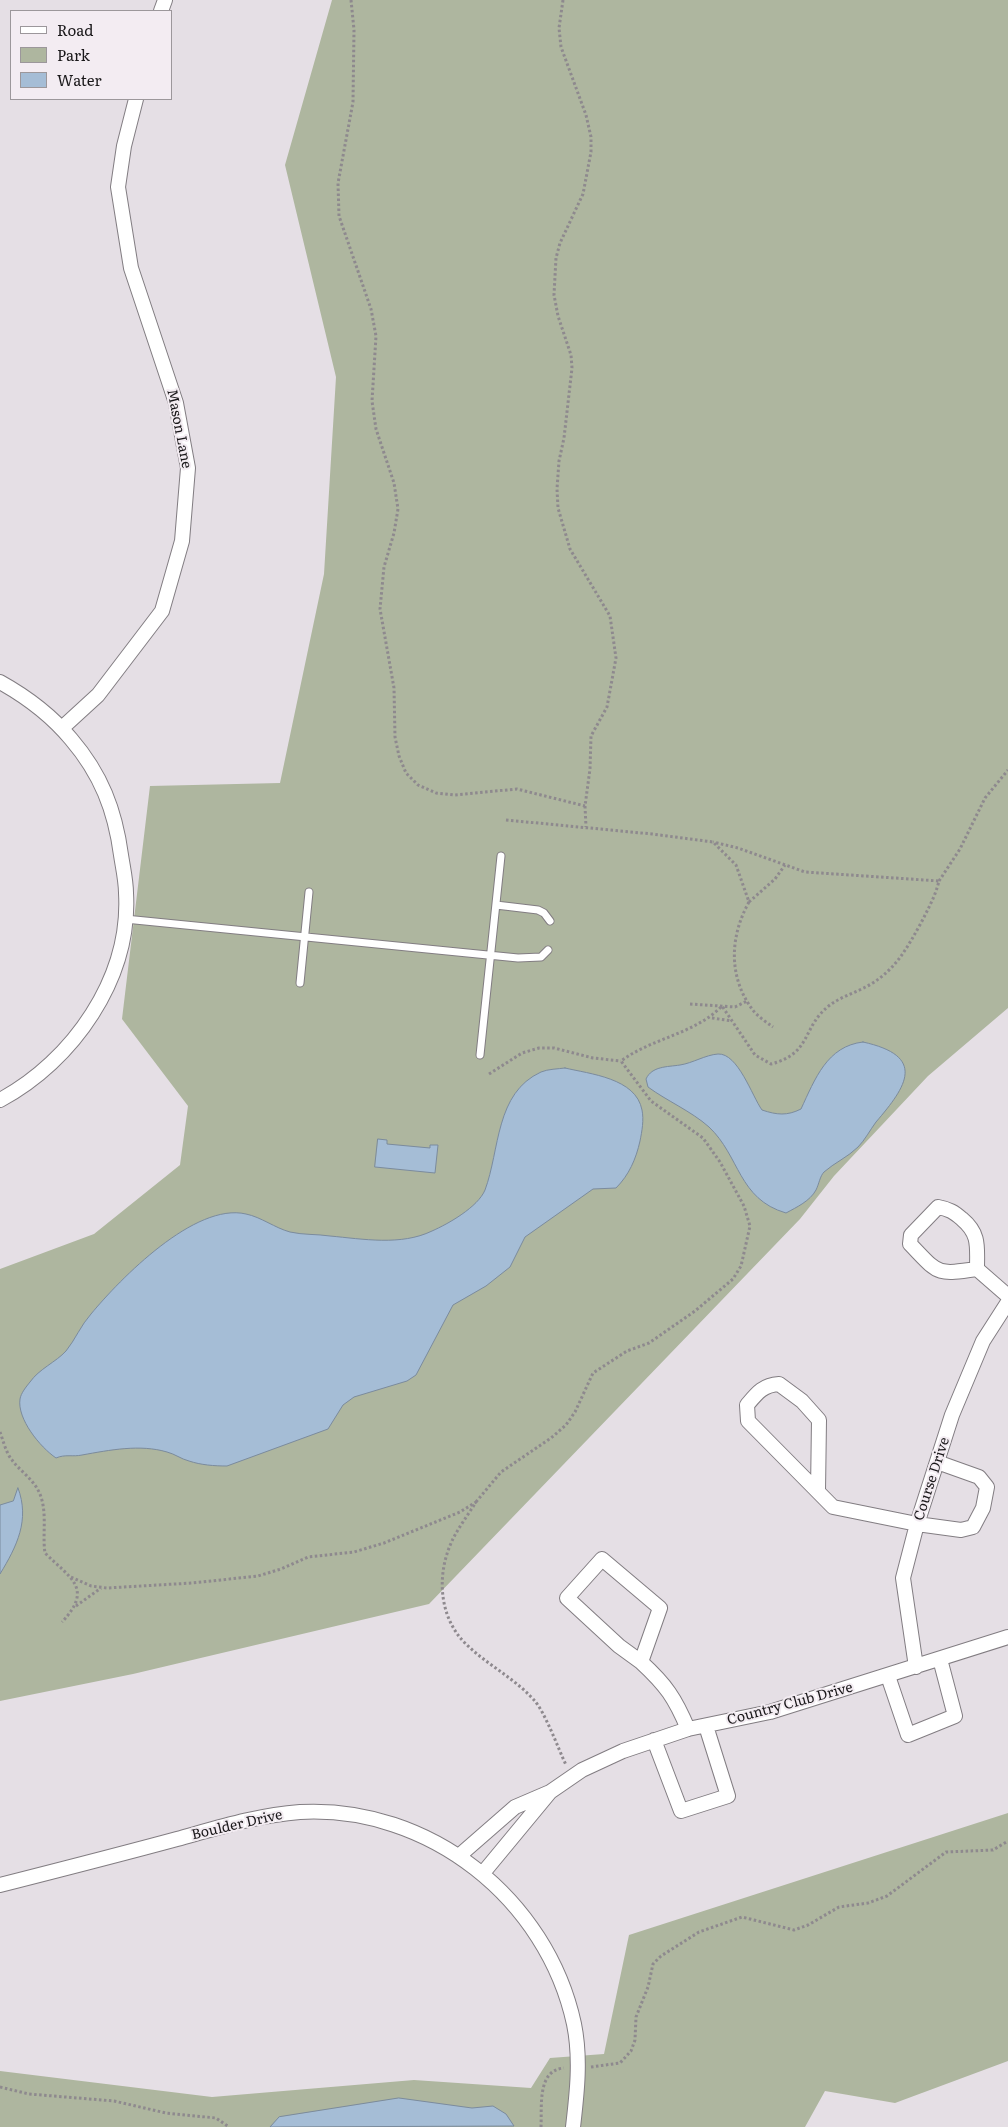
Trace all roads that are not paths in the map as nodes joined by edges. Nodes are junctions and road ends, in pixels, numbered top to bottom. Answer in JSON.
{"nodes":[{"id":1,"x":136,"y":100,"type":"edge"},
{"id":2,"x":0,"y":682,"type":"edge"},
{"id":3,"x":62,"y":728,"type":"junction"},
{"id":4,"x":501,"y":856,"type":"dead end"},
{"id":5,"x":309,"y":892,"type":"dead end"},
{"id":6,"x":496,"y":905,"type":"junction"},
{"id":7,"x":125,"y":919,"type":"junction"},
{"id":8,"x":550,"y":921,"type":"dead end"},
{"id":9,"x":304,"y":937,"type":"junction"},
{"id":10,"x":548,"y":950,"type":"dead end"},
{"id":11,"x":491,"y":955,"type":"junction"},
{"id":12,"x":300,"y":983,"type":"dead end"},
{"id":13,"x":480,"y":1055,"type":"dead end"},
{"id":14,"x":0,"y":1100,"type":"edge"},
{"id":15,"x":977,"y":1269,"type":"junction"},
{"id":16,"x":1008,"y":1296,"type":"edge"},
{"id":17,"x":1008,"y":1302,"type":"edge"},
{"id":18,"x":937,"y":1462,"type":"junction"},
{"id":19,"x":818,"y":1491,"type":"junction"},
{"id":20,"x":917,"y":1524,"type":"junction"},
{"id":21,"x":1008,"y":1637,"type":"edge"},
{"id":22,"x":940,"y":1660,"type":"junction"},
{"id":23,"x":641,"y":1662,"type":"junction"},
{"id":24,"x":916,"y":1667,"type":"junction"},
{"id":25,"x":888,"y":1676,"type":"junction"},
{"id":26,"x":706,"y":1726,"type":"junction"},
{"id":27,"x":688,"y":1729,"type":"junction"},
{"id":28,"x":654,"y":1740,"type":"junction"},
{"id":29,"x":550,"y":1792,"type":"junction"},
{"id":30,"x":460,"y":1855,"type":"junction"},
{"id":31,"x":482,"y":1873,"type":"junction"},
{"id":32,"x":0,"y":1885,"type":"edge"},
{"id":33,"x":573,"y":2127,"type":"edge"}],
"edges":[{"from":1,"to":3,"type":"street","name":"Mason Lane"},
{"from":2,"to":3,"type":"street"},
{"from":3,"to":7,"type":"street"},
{"from":4,"to":6,"type":"lane"},
{"from":5,"to":9,"type":"lane"},
{"from":6,"to":8,"type":"lane"},
{"from":6,"to":11,"type":"lane"},
{"from":7,"to":9,"type":"lane"},
{"from":7,"to":14,"type":"street"},
{"from":9,"to":11,"type":"lane"},
{"from":9,"to":12,"type":"lane"},
{"from":10,"to":11,"type":"lane"},
{"from":11,"to":13,"type":"lane"},
{"from":15,"to":15,"type":"street"},
{"from":15,"to":16,"type":"street"},
{"from":17,"to":18,"type":"street","name":"Course Drive"},
{"from":18,"to":20,"type":"street","name":"Course Drive"},
{"from":18,"to":20,"type":"street"},
{"from":19,"to":19,"type":"street"},
{"from":19,"to":20,"type":"street"},
{"from":20,"to":24,"type":"street","name":"Course Drive"},
{"from":21,"to":22,"type":"street","name":"Country Club Drive"},
{"from":22,"to":24,"type":"street","name":"Country Club Drive"},
{"from":22,"to":25,"type":"street"},
{"from":23,"to":23,"type":"street"},
{"from":23,"to":27,"type":"street"},
{"from":24,"to":25,"type":"street","name":"Country Club Drive"},
{"from":25,"to":26,"type":"street","name":"Country Club Drive"},
{"from":26,"to":27,"type":"street","name":"Country Club Drive"},
{"from":26,"to":28,"type":"street"},
{"from":27,"to":28,"type":"street","name":"Country Club Drive"},
{"from":28,"to":29,"type":"street","name":"Country Club Drive"},
{"from":29,"to":30,"type":"street","name":"Country Club Drive"},
{"from":29,"to":31,"type":"street","name":"Country Club Drive"},
{"from":30,"to":31,"type":"street","name":"Boulder Drive"},
{"from":30,"to":32,"type":"street","name":"Boulder Drive"},
{"from":31,"to":33,"type":"street","name":"Boulder Drive"}]}
